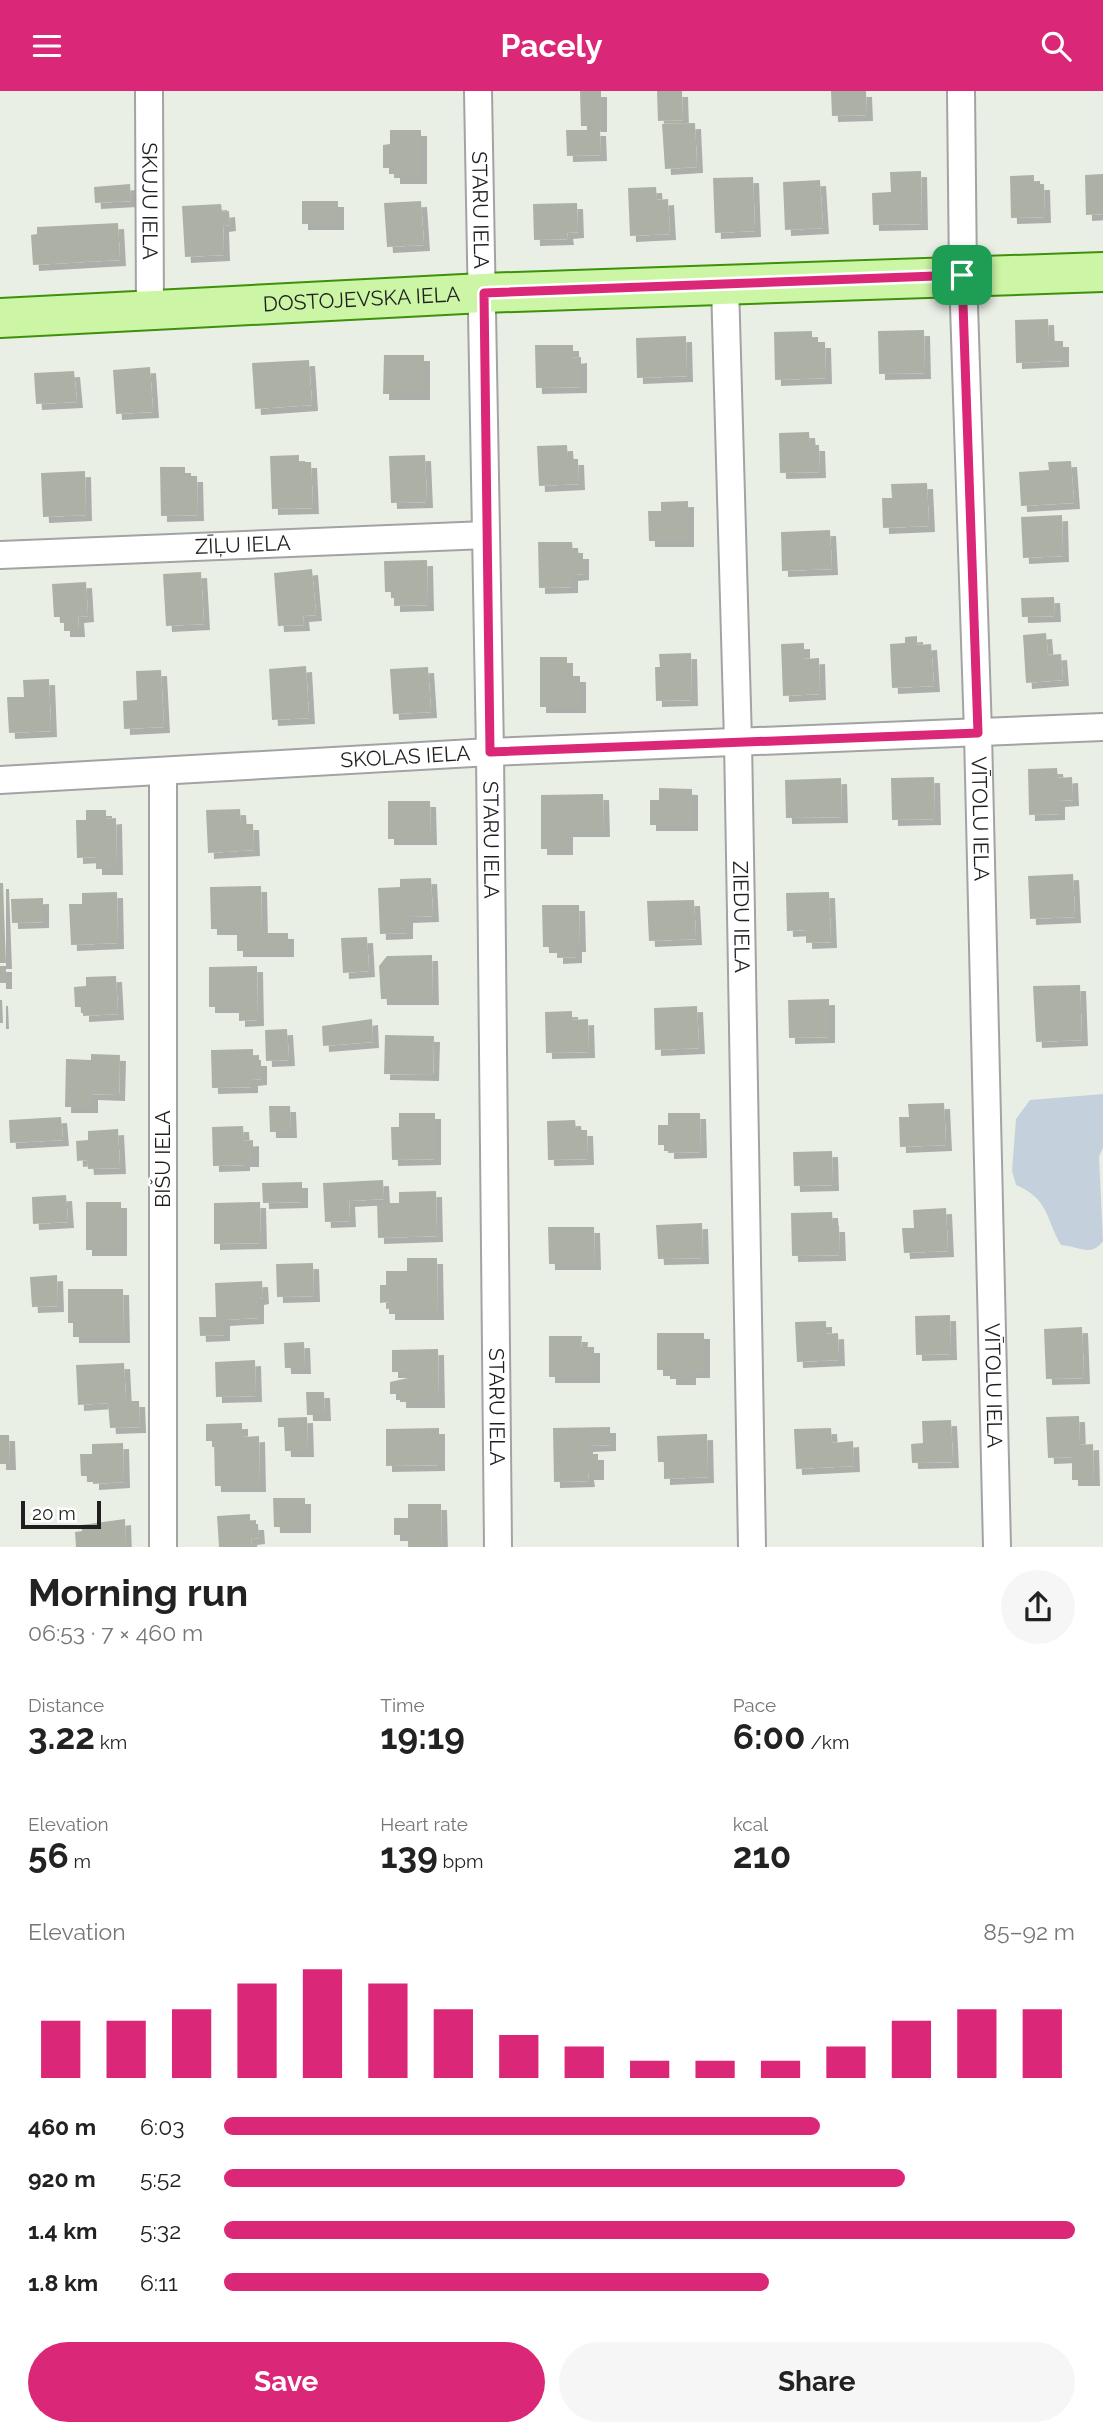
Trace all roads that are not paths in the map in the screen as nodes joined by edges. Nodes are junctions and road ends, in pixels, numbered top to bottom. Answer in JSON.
{"nodes":[{"id":1,"x":149,"y":91,"type":"edge"},
{"id":2,"x":478,"y":91,"type":"edge"},
{"id":3,"x":961,"y":91,"type":"edge"},
{"id":4,"x":1103,"y":272,"type":"edge"},
{"id":5,"x":962,"y":275,"type":"junction"},
{"id":6,"x":725,"y":285,"type":"junction"},
{"id":7,"x":484,"y":293,"type":"junction"},
{"id":8,"x":150,"y":312,"type":"junction"},
{"id":9,"x":0,"y":318,"type":"edge"},
{"id":10,"x":486,"y":535,"type":"junction"},
{"id":11,"x":0,"y":555,"type":"edge"},
{"id":12,"x":1103,"y":727,"type":"edge"},
{"id":13,"x":978,"y":733,"type":"junction"},
{"id":14,"x":738,"y":741,"type":"junction"},
{"id":15,"x":490,"y":752,"type":"junction"},
{"id":16,"x":163,"y":771,"type":"junction"},
{"id":17,"x":0,"y":780,"type":"edge"},
{"id":18,"x":163,"y":1547,"type":"edge"},
{"id":19,"x":498,"y":1547,"type":"edge"},
{"id":20,"x":752,"y":1547,"type":"edge"},
{"id":21,"x":997,"y":1547,"type":"edge"}],
"edges":[{"from":1,"to":8,"type":"street","name":"SKUJU IELA"},
{"from":2,"to":7,"type":"street","name":"STARU IELA"},
{"from":3,"to":5,"type":"street","name":"VĪTOLU IELA"},
{"from":4,"to":5,"type":"main road","name":"DOSTOJEVSKA IELA"},
{"from":5,"to":6,"type":"main road","name":"DOSTOJEVSKA IELA"},
{"from":5,"to":13,"type":"street","name":"VĪTOLU IELA"},
{"from":6,"to":7,"type":"main road","name":"DOSTOJEVSKA IELA"},
{"from":6,"to":14,"type":"street","name":"ZIEDU IELA"},
{"from":7,"to":8,"type":"main road","name":"DOSTOJEVSKA IELA"},
{"from":7,"to":10,"type":"street","name":"STARU IELA"},
{"from":8,"to":9,"type":"main road","name":"DOSTOJEVSKA IELA"},
{"from":10,"to":11,"type":"street","name":"ZĪĻU IELA"},
{"from":10,"to":15,"type":"street","name":"STARU IELA"},
{"from":12,"to":13,"type":"street","name":"SKOLAS IELA"},
{"from":13,"to":14,"type":"street","name":"SKOLAS IELA"},
{"from":13,"to":21,"type":"street","name":"VĪTOLU IELA"},
{"from":14,"to":15,"type":"street","name":"SKOLAS IELA"},
{"from":14,"to":20,"type":"street","name":"ZIEDU IELA"},
{"from":15,"to":16,"type":"street","name":"SKOLAS IELA"},
{"from":15,"to":19,"type":"street","name":"STARU IELA"},
{"from":16,"to":17,"type":"street","name":"SKOLAS IELA"},
{"from":16,"to":18,"type":"street","name":"BIŠU IELA"}]}
